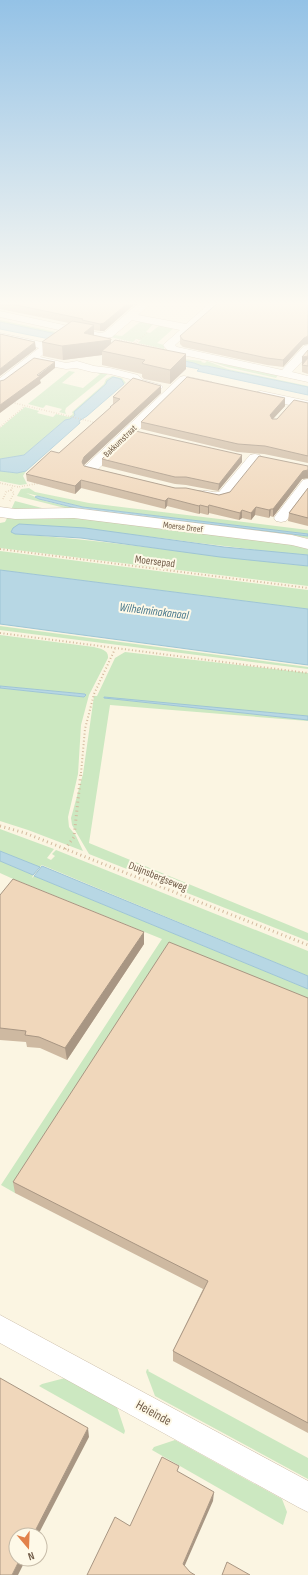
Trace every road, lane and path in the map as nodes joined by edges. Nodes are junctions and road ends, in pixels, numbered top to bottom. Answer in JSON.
{"nodes":[{"id":1,"x":11,"y":376,"type":"edge"},
{"id":2,"x":127,"y":376,"type":"edge"},
{"id":3,"x":291,"y":376,"type":"edge"},
{"id":4,"x":308,"y":379,"type":"edge"},
{"id":5,"x":0,"y":384,"type":"edge"},
{"id":6,"x":222,"y":387,"type":"edge"},
{"id":7,"x":171,"y":390,"type":"junction"},
{"id":8,"x":253,"y":394,"type":"edge"},
{"id":9,"x":6,"y":402,"type":"edge"},
{"id":10,"x":308,"y":405,"type":"edge"},
{"id":11,"x":26,"y":406,"type":"junction"},
{"id":12,"x":99,"y":424,"type":"edge"},
{"id":13,"x":0,"y":427,"type":"edge"},
{"id":14,"x":130,"y":432,"type":"junction"},
{"id":15,"x":144,"y":435,"type":"edge"},
{"id":16,"x":237,"y":457,"type":"edge"},
{"id":17,"x":105,"y":473,"type":"edge"},
{"id":18,"x":48,"y":482,"type":"edge"},
{"id":19,"x":308,"y":483,"type":"edge"},
{"id":20,"x":193,"y":492,"type":"edge"},
{"id":21,"x":4,"y":495,"type":"edge"},
{"id":22,"x":281,"y":518,"type":"dead end"},
{"id":23,"x":303,"y":541,"type":"edge"},
{"id":24,"x":0,"y":549,"type":"edge"},
{"id":25,"x":308,"y":588,"type":"edge"},
{"id":26,"x":0,"y":633,"type":"edge"},
{"id":27,"x":115,"y":649,"type":"junction"},
{"id":28,"x":308,"y":672,"type":"edge"},
{"id":29,"x":0,"y":826,"type":"edge"},
{"id":30,"x":65,"y":849,"type":"junction"},
{"id":31,"x":308,"y":945,"type":"edge"},
{"id":32,"x":0,"y":1328,"type":"edge"},
{"id":33,"x":308,"y":1497,"type":"edge"}],
"edges":[{"from":1,"to":5,"type":"street"},
{"from":2,"to":7,"type":"street"},
{"from":3,"to":4,"type":"street"},
{"from":6,"to":7,"type":"street","name":"Bakkumstraat"},
{"from":7,"to":14,"type":"street","name":"Bakkumstraat"},
{"from":8,"to":10,"type":"street"},
{"from":9,"to":11,"type":"path"},
{"from":11,"to":12,"type":"path"},
{"from":11,"to":13,"type":"path"},
{"from":14,"to":15,"type":"street"},
{"from":14,"to":17,"type":"street","name":"Bakkumstraat"},
{"from":16,"to":20,"type":"street"},
{"from":18,"to":21,"type":"path"},
{"from":19,"to":22,"type":"street"},
{"from":21,"to":23,"type":"street","name":"Moerse Dreef"},
{"from":24,"to":25,"type":"path","name":"Moersepad"},
{"from":26,"to":27,"type":"path"},
{"from":27,"to":28,"type":"path"},
{"from":27,"to":30,"type":"path"},
{"from":29,"to":30,"type":"path","name":"Duijnsbergseweg"},
{"from":30,"to":31,"type":"path","name":"Duijnsbergseweg"},
{"from":32,"to":33,"type":"street","name":"Heieinde"}]}
